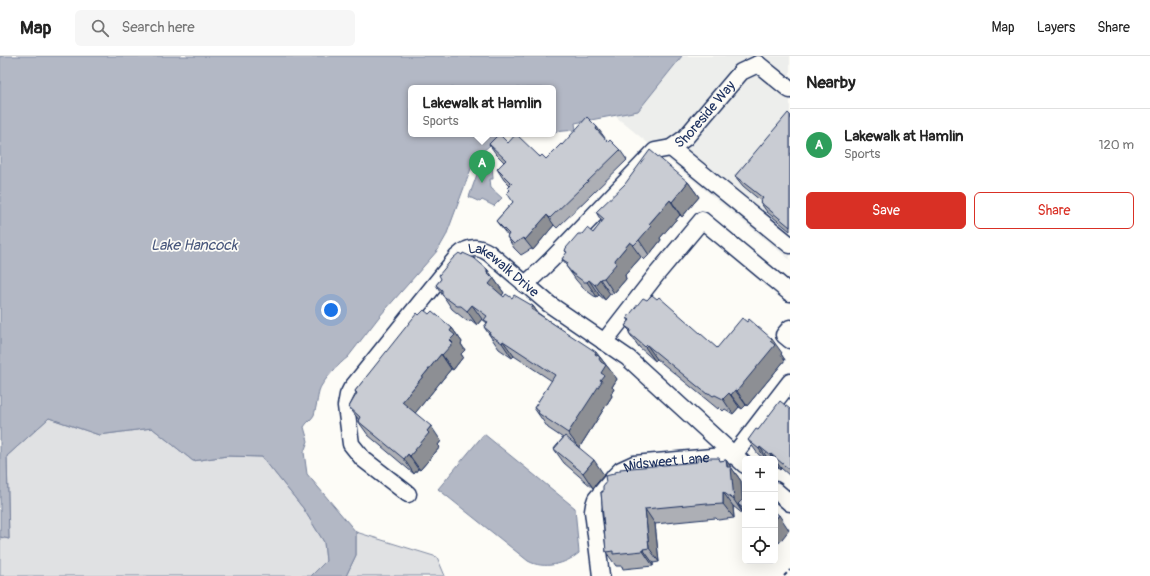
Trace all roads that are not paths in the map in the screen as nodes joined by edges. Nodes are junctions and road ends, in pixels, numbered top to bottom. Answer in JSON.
{"nodes":[{"id":1,"x":758,"y":60,"type":"edge"},
{"id":2,"x":790,"y":90,"type":"edge"},
{"id":3,"x":671,"y":148,"type":"junction"},
{"id":4,"x":790,"y":245,"type":"edge"},
{"id":5,"x":525,"y":285,"type":"junction"},
{"id":6,"x":790,"y":293,"type":"edge"},
{"id":7,"x":790,"y":328,"type":"edge"},
{"id":8,"x":790,"y":340,"type":"edge"},
{"id":9,"x":604,"y":342,"type":"junction"},
{"id":10,"x":788,"y":390,"type":"edge"},
{"id":11,"x":739,"y":460,"type":"edge"},
{"id":12,"x":777,"y":492,"type":"edge"},
{"id":13,"x":408,"y":494,"type":"dead end"},
{"id":14,"x":790,"y":503,"type":"edge"},
{"id":15,"x":601,"y":576,"type":"edge"}],
"edges":[{"from":1,"to":2,"type":"lane"},
{"from":1,"to":3,"type":"lane","name":"Shoreside Way"},
{"from":3,"to":4,"type":"lane"},
{"from":3,"to":5,"type":"lane","name":"Shoreside Way"},
{"from":5,"to":9,"type":"lane","name":"Lakewalk Drive"},
{"from":5,"to":13,"type":"lane","name":"Lakewalk Drive"},
{"from":6,"to":9,"type":"lane"},
{"from":7,"to":8,"type":"lane"},
{"from":9,"to":11,"type":"lane","name":"Lakewalk Drive"},
{"from":10,"to":11,"type":"lane"},
{"from":11,"to":15,"type":"lane","name":"Midsweet Lane"},
{"from":12,"to":14,"type":"lane"}]}
